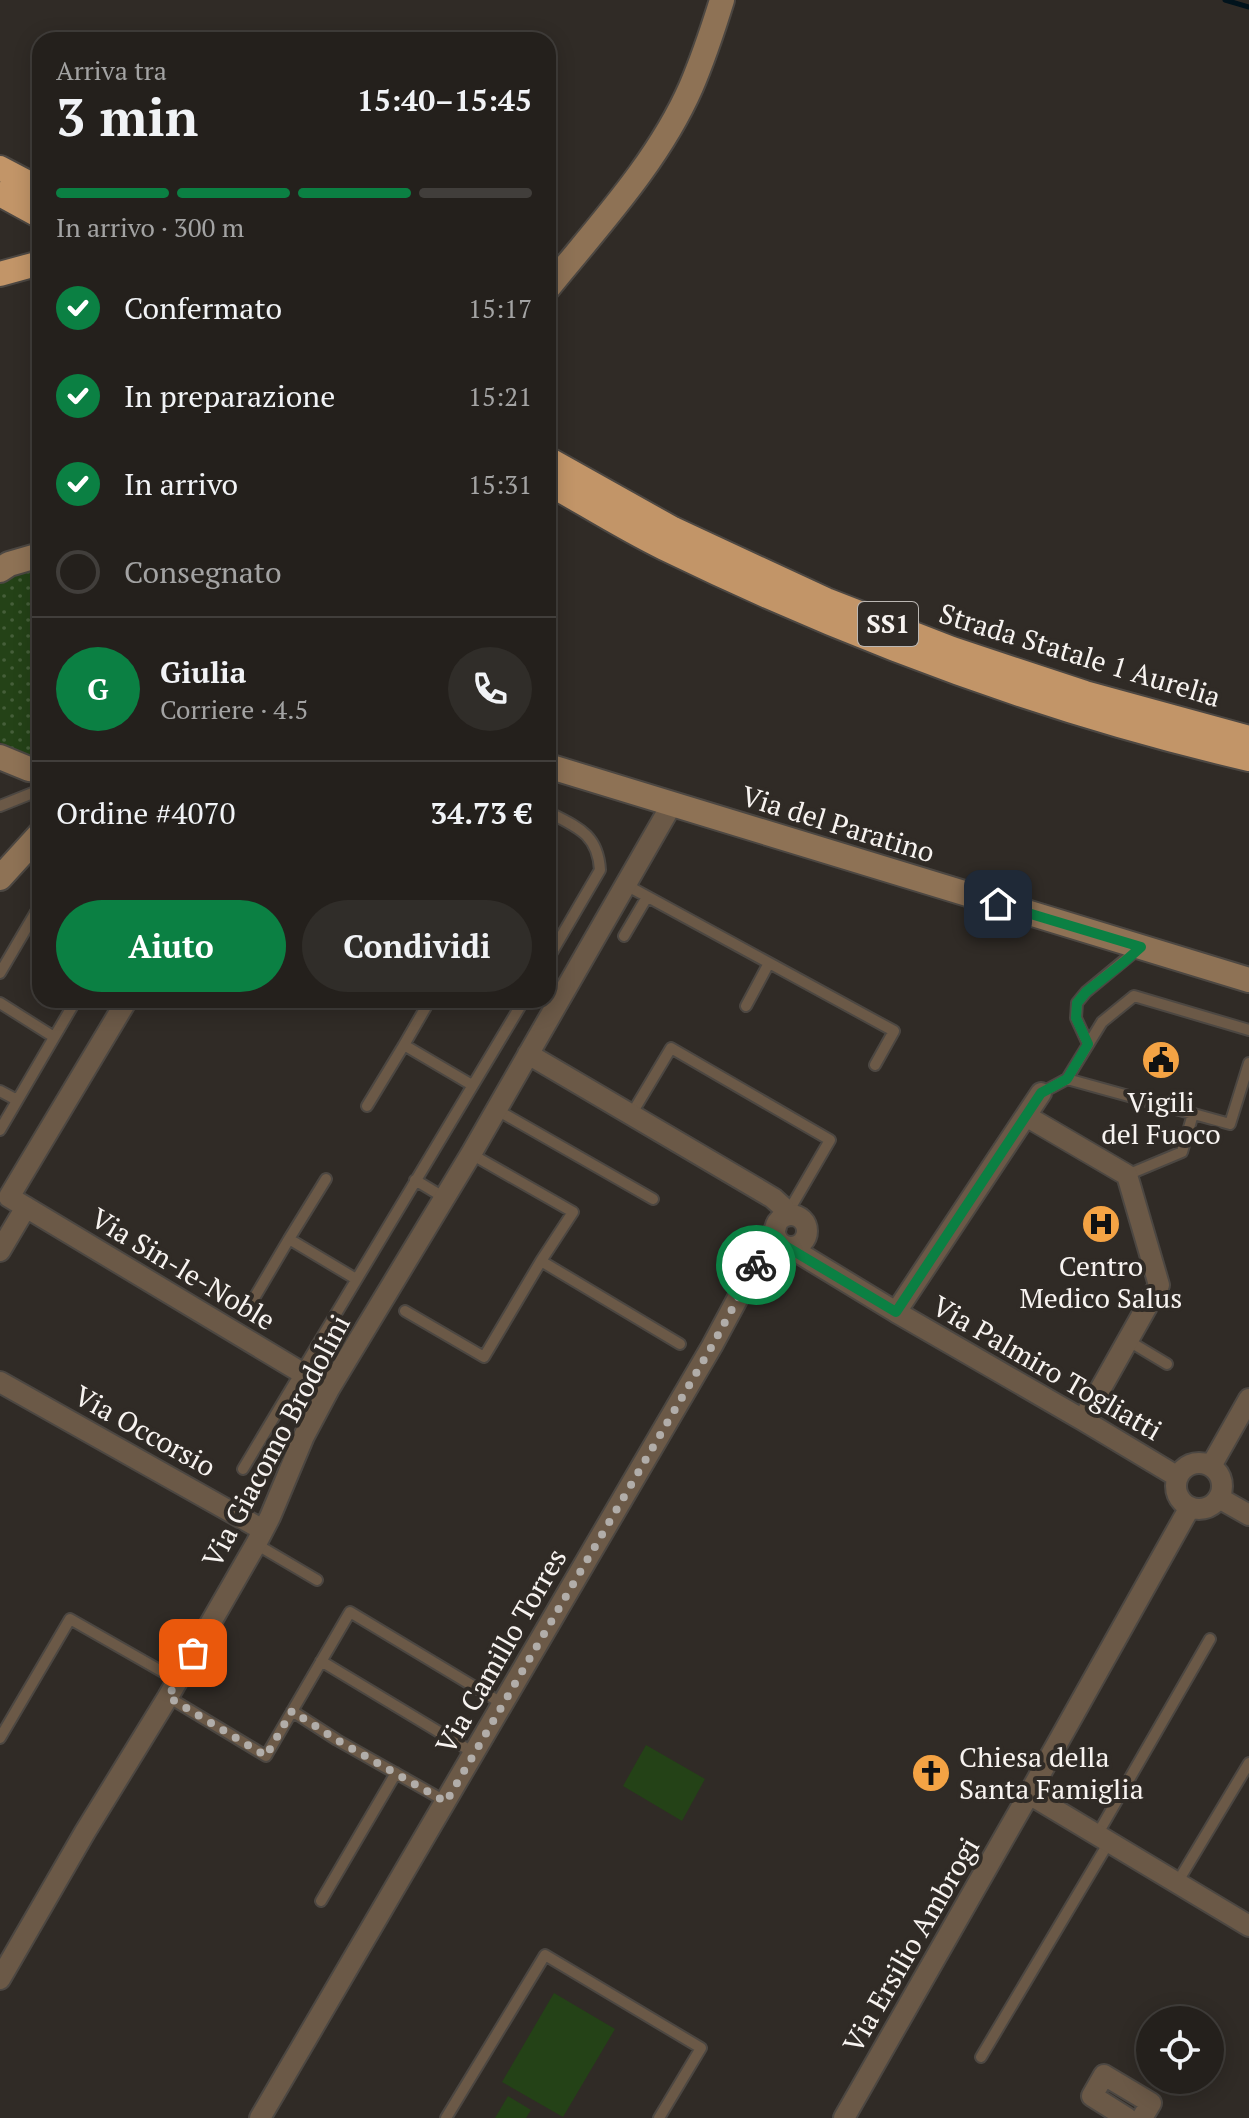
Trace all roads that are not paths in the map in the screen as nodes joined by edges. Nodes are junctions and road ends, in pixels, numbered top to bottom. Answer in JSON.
{"nodes":[{"id":1,"x":722,"y":0,"type":"edge"},
{"id":2,"x":0,"y":168,"type":"edge"},
{"id":3,"x":32,"y":185,"type":"edge"},
{"id":4,"x":0,"y":194,"type":"edge"},
{"id":5,"x":32,"y":212,"type":"edge"},
{"id":6,"x":32,"y":265,"type":"edge"},
{"id":7,"x":0,"y":274,"type":"edge"},
{"id":8,"x":556,"y":278,"type":"edge"},
{"id":9,"x":556,"y":463,"type":"edge"},
{"id":10,"x":556,"y":488,"type":"edge"},
{"id":11,"x":32,"y":557,"type":"edge"},
{"id":12,"x":3,"y":566,"type":"edge"},
{"id":13,"x":1249,"y":738,"type":"edge"},
{"id":14,"x":0,"y":757,"type":"edge"},
{"id":15,"x":1249,"y":759,"type":"edge"},
{"id":16,"x":556,"y":768,"type":"edge"},
{"id":17,"x":32,"y":769,"type":"edge"},
{"id":18,"x":32,"y":793,"type":"edge"},
{"id":19,"x":672,"y":804,"type":"junction"},
{"id":20,"x":0,"y":806,"type":"edge"},
{"id":21,"x":556,"y":816,"type":"edge"},
{"id":22,"x":32,"y":843,"type":"edge"},
{"id":23,"x":32,"y":852,"type":"edge"},
{"id":24,"x":17,"y":859,"type":"junction"},
{"id":25,"x":0,"y":878,"type":"edge"},
{"id":26,"x":626,"y":885,"type":"junction"},
{"id":27,"x":647,"y":897,"type":"junction"},
{"id":28,"x":32,"y":919,"type":"edge"},
{"id":29,"x":624,"y":936,"type":"dead end"},
{"id":30,"x":556,"y":945,"type":"edge"},
{"id":31,"x":1141,"y":947,"type":"junction"},
{"id":32,"x":769,"y":963,"type":"junction"},
{"id":33,"x":0,"y":973,"type":"edge"},
{"id":34,"x":1249,"y":980,"type":"edge"},
{"id":35,"x":556,"y":993,"type":"edge"},
{"id":36,"x":0,"y":1003,"type":"edge"},
{"id":37,"x":746,"y":1006,"type":"dead end"},
{"id":38,"x":71,"y":1008,"type":"edge"},
{"id":39,"x":123,"y":1008,"type":"edge"},
{"id":40,"x":425,"y":1008,"type":"edge"},
{"id":41,"x":519,"y":1008,"type":"edge"},
{"id":42,"x":549,"y":1008,"type":"edge"},
{"id":43,"x":1249,"y":1030,"type":"edge"},
{"id":44,"x":54,"y":1037,"type":"junction"},
{"id":45,"x":1088,"y":1044,"type":"junction"},
{"id":46,"x":404,"y":1045,"type":"junction"},
{"id":47,"x":528,"y":1054,"type":"junction"},
{"id":48,"x":1249,"y":1063,"type":"edge"},
{"id":49,"x":875,"y":1065,"type":"dead end"},
{"id":50,"x":1067,"y":1079,"type":"junction"},
{"id":51,"x":472,"y":1085,"type":"junction"},
{"id":52,"x":0,"y":1091,"type":"edge"},
{"id":53,"x":1041,"y":1093,"type":"joint"},
{"id":54,"x":17,"y":1100,"type":"junction"},
{"id":55,"x":367,"y":1106,"type":"dead end"},
{"id":56,"x":497,"y":1110,"type":"junction"},
{"id":57,"x":1193,"y":1114,"type":"junction"},
{"id":58,"x":631,"y":1115,"type":"junction"},
{"id":59,"x":1026,"y":1116,"type":"junction"},
{"id":60,"x":0,"y":1130,"type":"edge"},
{"id":61,"x":471,"y":1154,"type":"junction"},
{"id":62,"x":1127,"y":1175,"type":"junction"},
{"id":63,"x":326,"y":1179,"type":"dead end"},
{"id":64,"x":415,"y":1180,"type":"junction"},
{"id":65,"x":445,"y":1198,"type":"junction"},
{"id":66,"x":653,"y":1199,"type":"dead end"},
{"id":67,"x":18,"y":1202,"type":"junction"},
{"id":68,"x":779,"y":1237,"type":"junction"},
{"id":69,"x":289,"y":1239,"type":"junction"},
{"id":70,"x":0,"y":1251,"type":"edge"},
{"id":71,"x":541,"y":1261,"type":"junction"},
{"id":72,"x":356,"y":1279,"type":"junction"},
{"id":73,"x":847,"y":1282,"type":"junction"},
{"id":74,"x":253,"y":1300,"type":"dead end"},
{"id":75,"x":405,"y":1311,"type":"dead end"},
{"id":76,"x":896,"y":1312,"type":"junction"},
{"id":77,"x":1127,"y":1340,"type":"junction"},
{"id":78,"x":680,"y":1344,"type":"dead end"},
{"id":79,"x":1167,"y":1364,"type":"dead end"},
{"id":80,"x":300,"y":1372,"type":"junction"},
{"id":81,"x":0,"y":1382,"type":"edge"},
{"id":82,"x":329,"y":1389,"type":"junction"},
{"id":83,"x":1249,"y":1399,"type":"edge"},
{"id":84,"x":1083,"y":1420,"type":"junction"},
{"id":85,"x":1211,"y":1466,"type":"junction"},
{"id":86,"x":243,"y":1469,"type":"dead end"},
{"id":87,"x":1178,"y":1477,"type":"junction"},
{"id":88,"x":1219,"y":1498,"type":"junction"},
{"id":89,"x":1190,"y":1507,"type":"junction"},
{"id":90,"x":1249,"y":1515,"type":"edge"},
{"id":91,"x":259,"y":1537,"type":"junction"},
{"id":92,"x":317,"y":1580,"type":"dead end"},
{"id":93,"x":1210,"y":1639,"type":"dead end"},
{"id":94,"x":321,"y":1661,"type":"junction"},
{"id":95,"x":172,"y":1689,"type":"junction"},
{"id":96,"x":503,"y":1704,"type":"junction"},
{"id":97,"x":292,"y":1711,"type":"junction"},
{"id":98,"x":0,"y":1738,"type":"edge"},
{"id":99,"x":474,"y":1753,"type":"junction"},
{"id":100,"x":1249,"y":1763,"type":"edge"},
{"id":101,"x":396,"y":1773,"type":"junction"},
{"id":102,"x":1029,"y":1794,"type":"junction"},
{"id":103,"x":446,"y":1802,"type":"junction"},
{"id":104,"x":1103,"y":1838,"type":"junction"},
{"id":105,"x":1177,"y":1883,"type":"junction"},
{"id":106,"x":321,"y":1901,"type":"dead end"},
{"id":107,"x":1249,"y":1926,"type":"edge"},
{"id":108,"x":1,"y":1976,"type":"edge"},
{"id":109,"x":981,"y":2057,"type":"dead end"},
{"id":110,"x":260,"y":2118,"type":"edge"},
{"id":111,"x":446,"y":2118,"type":"edge"},
{"id":112,"x":659,"y":2118,"type":"edge"},
{"id":113,"x":844,"y":2118,"type":"edge"},
{"id":114,"x":1127,"y":2118,"type":"edge"},
{"id":115,"x":1142,"y":2118,"type":"edge"}],
"edges":[{"from":1,"to":8,"type":"main road"},
{"from":2,"to":3,"type":"highway"},
{"from":4,"to":5,"type":"highway"},
{"from":6,"to":7,"type":"highway"},
{"from":9,"to":13,"type":"highway","name":"Strada Statale 1 Aurelia","number":"SS1"},
{"from":10,"to":15,"type":"highway","name":"Strada Statale 1 Aurelia","number":"SS1"},
{"from":11,"to":12,"type":"main road"},
{"from":14,"to":17,"type":"main road"},
{"from":16,"to":19,"type":"main road","name":"Via del Paratino"},
{"from":18,"to":20,"type":"lane"},
{"from":19,"to":26,"type":"street","name":"Via Giacomo Brodolini"},
{"from":19,"to":31,"type":"main road","name":"Via del Paratino"},
{"from":21,"to":30,"type":"lane"},
{"from":22,"to":24,"type":"main road"},
{"from":23,"to":24,"type":"street"},
{"from":24,"to":25,"type":"main road"},
{"from":26,"to":27,"type":"lane"},
{"from":26,"to":35,"type":"street","name":"Via Giacomo Brodolini"},
{"from":27,"to":29,"type":"lane"},
{"from":27,"to":32,"type":"lane"},
{"from":28,"to":33,"type":"lane"},
{"from":31,"to":34,"type":"main road","name":"Via del Paratino"},
{"from":31,"to":45,"type":"lane"},
{"from":32,"to":37,"type":"lane"},
{"from":32,"to":49,"type":"lane"},
{"from":36,"to":44,"type":"lane"},
{"from":38,"to":44,"type":"lane"},
{"from":39,"to":67,"type":"street"},
{"from":40,"to":46,"type":"lane"},
{"from":41,"to":51,"type":"lane"},
{"from":42,"to":47,"type":"street","name":"Via Giacomo Brodolini"},
{"from":43,"to":45,"type":"lane"},
{"from":44,"to":54,"type":"lane"},
{"from":45,"to":50,"type":"lane"},
{"from":46,"to":51,"type":"lane"},
{"from":46,"to":55,"type":"lane"},
{"from":47,"to":56,"type":"street","name":"Via Giacomo Brodolini"},
{"from":47,"to":58,"type":"street","name":"Via Palmiro Togliatti"},
{"from":48,"to":57,"type":"lane"},
{"from":50,"to":53,"type":"lane"},
{"from":50,"to":57,"type":"lane"},
{"from":51,"to":64,"type":"lane"},
{"from":52,"to":54,"type":"lane"},
{"from":53,"to":59,"type":"street"},
{"from":54,"to":60,"type":"lane"},
{"from":56,"to":61,"type":"street","name":"Via Giacomo Brodolini"},
{"from":56,"to":66,"type":"lane"},
{"from":57,"to":62,"type":"lane"},
{"from":58,"to":68,"type":"street","name":"Via Palmiro Togliatti"},
{"from":58,"to":68,"type":"lane"},
{"from":59,"to":62,"type":"street"},
{"from":59,"to":76,"type":"street"},
{"from":61,"to":65,"type":"street","name":"Via Giacomo Brodolini"},
{"from":61,"to":71,"type":"lane"},
{"from":62,"to":77,"type":"street"},
{"from":63,"to":69,"type":"lane"},
{"from":64,"to":65,"type":"lane"},
{"from":64,"to":72,"type":"lane"},
{"from":65,"to":82,"type":"street","name":"Via Giacomo Brodolini"},
{"from":67,"to":70,"type":"street"},
{"from":67,"to":80,"type":"street","name":"Via Sin-le-Noble"},
{"from":68,"to":73,"type":"street","name":"Via Palmiro Togliatti"},
{"from":68,"to":73,"type":"street","name":"Via Palmiro Togliatti"},
{"from":68,"to":96,"type":"street","name":"Via Camillo Torres"},
{"from":69,"to":72,"type":"lane"},
{"from":69,"to":74,"type":"lane"},
{"from":71,"to":75,"type":"lane"},
{"from":71,"to":78,"type":"lane"},
{"from":72,"to":80,"type":"lane"},
{"from":73,"to":76,"type":"street","name":"Via Palmiro Togliatti"},
{"from":76,"to":84,"type":"street","name":"Via Palmiro Togliatti"},
{"from":77,"to":79,"type":"lane"},
{"from":77,"to":84,"type":"street"},
{"from":80,"to":82,"type":"street","name":"Via Sin-le-Noble"},
{"from":80,"to":86,"type":"lane"},
{"from":81,"to":91,"type":"street","name":"Via Occorsio"},
{"from":82,"to":91,"type":"street","name":"Via Giacomo Brodolini"},
{"from":83,"to":85,"type":"street"},
{"from":84,"to":87,"type":"street","name":"Via Palmiro Togliatti"},
{"from":85,"to":87,"type":"street"},
{"from":85,"to":88,"type":"street"},
{"from":87,"to":89,"type":"street"},
{"from":88,"to":89,"type":"street"},
{"from":88,"to":90,"type":"street"},
{"from":89,"to":102,"type":"street","name":"Via Ersilio Ambrogi"},
{"from":91,"to":92,"type":"lane"},
{"from":91,"to":95,"type":"street","name":"Via Giacomo Brodolini"},
{"from":93,"to":104,"type":"lane"},
{"from":94,"to":96,"type":"lane"},
{"from":94,"to":97,"type":"lane"},
{"from":94,"to":99,"type":"lane"},
{"from":95,"to":97,"type":"lane"},
{"from":95,"to":98,"type":"lane"},
{"from":95,"to":108,"type":"street","name":"Via Giacomo Brodolini"},
{"from":96,"to":99,"type":"street","name":"Via Camillo Torres"},
{"from":97,"to":101,"type":"lane"},
{"from":99,"to":103,"type":"street","name":"Via Camillo Torres"},
{"from":100,"to":105,"type":"lane"},
{"from":101,"to":103,"type":"lane"},
{"from":101,"to":106,"type":"lane"},
{"from":102,"to":104,"type":"street"},
{"from":102,"to":113,"type":"street","name":"Via Ersilio Ambrogi"},
{"from":103,"to":110,"type":"street","name":"Via Camillo Torres"},
{"from":104,"to":105,"type":"street"},
{"from":104,"to":109,"type":"lane"},
{"from":105,"to":107,"type":"street"},
{"from":111,"to":112,"type":"lane"},
{"from":114,"to":115,"type":"street"}]}
